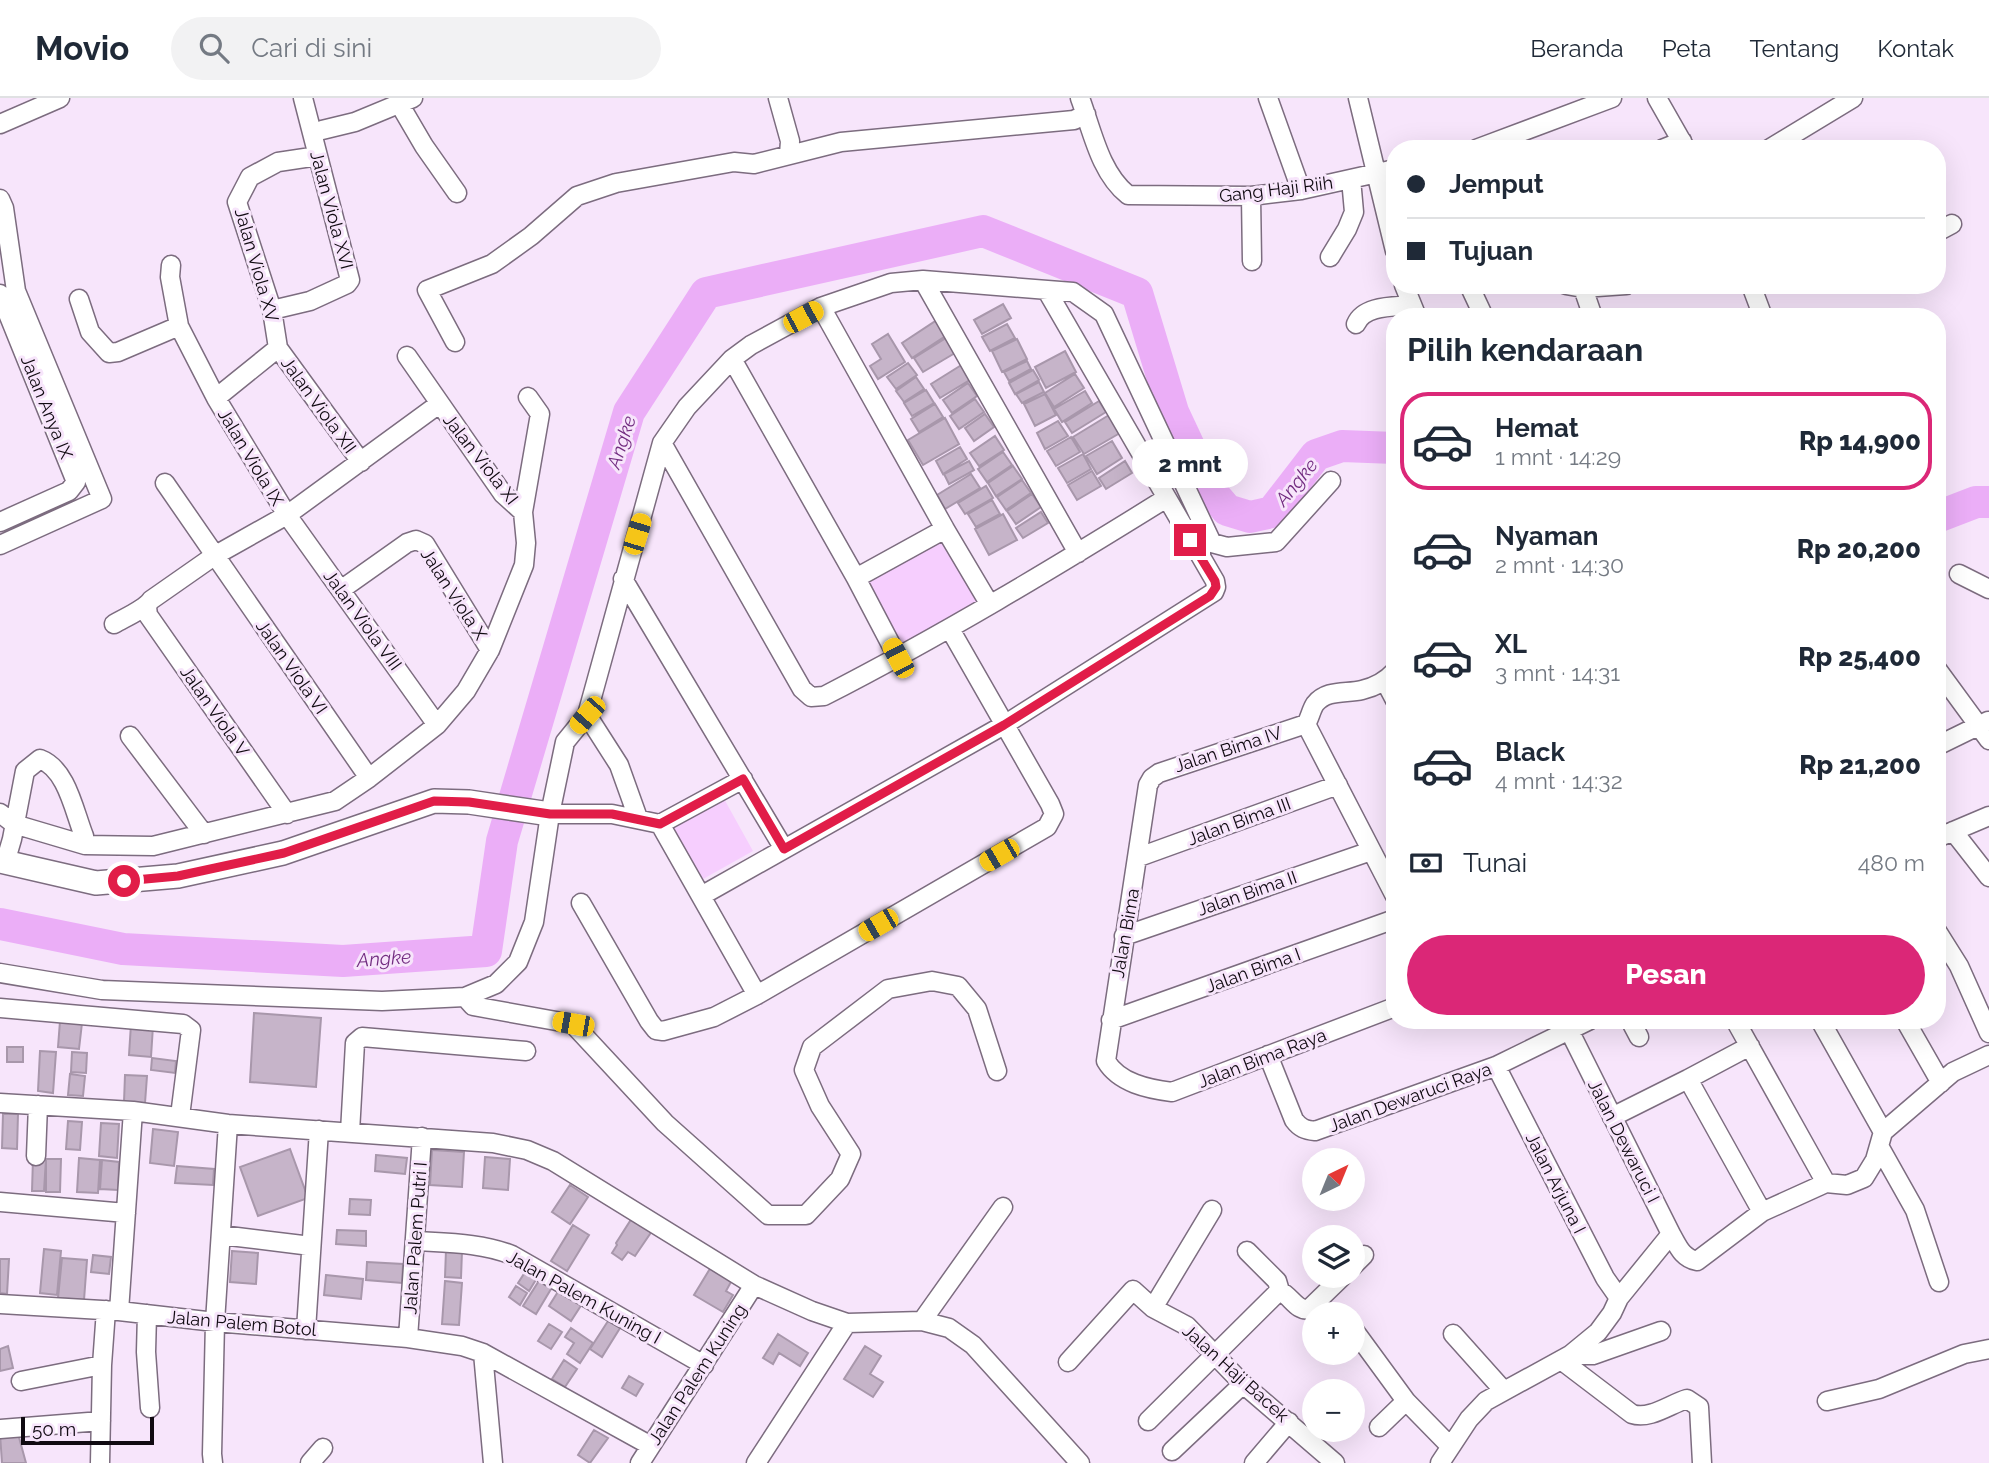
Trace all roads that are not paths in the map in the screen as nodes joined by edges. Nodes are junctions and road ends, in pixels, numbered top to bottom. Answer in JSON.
{"nodes":[{"id":1,"x":60,"y":98,"type":"edge"},
{"id":2,"x":303,"y":98,"type":"edge"},
{"id":3,"x":778,"y":98,"type":"edge"},
{"id":4,"x":1268,"y":98,"type":"edge"},
{"id":5,"x":1358,"y":98,"type":"edge"},
{"id":6,"x":1612,"y":98,"type":"edge"},
{"id":7,"x":1657,"y":98,"type":"edge"},
{"id":8,"x":1853,"y":98,"type":"edge"},
{"id":9,"x":406,"y":102,"type":"edge"},
{"id":10,"x":1083,"y":106,"type":"edge"},
{"id":11,"x":0,"y":124,"type":"edge"},
{"id":12,"x":322,"y":130,"type":"dead end"},
{"id":13,"x":1500,"y":140,"type":"edge"},
{"id":14,"x":1681,"y":140,"type":"edge"},
{"id":15,"x":1784,"y":140,"type":"edge"},
{"id":16,"x":789,"y":155,"type":"junction"},
{"id":17,"x":318,"y":156,"type":"junction"},
{"id":18,"x":1386,"y":171,"type":"edge"},
{"id":19,"x":1377,"y":173,"type":"junction"},
{"id":20,"x":1351,"y":179,"type":"junction"},
{"id":21,"x":1301,"y":190,"type":"junction"},
{"id":22,"x":457,"y":193,"type":"dead end"},
{"id":23,"x":1251,"y":195,"type":"junction"},
{"id":24,"x":0,"y":199,"type":"edge"},
{"id":25,"x":1386,"y":218,"type":"edge"},
{"id":26,"x":1330,"y":257,"type":"dead end"},
{"id":27,"x":1252,"y":261,"type":"dead end"},
{"id":28,"x":171,"y":265,"type":"dead end"},
{"id":29,"x":923,"y":280,"type":"junction"},
{"id":30,"x":1047,"y":291,"type":"junction"},
{"id":31,"x":0,"y":294,"type":"edge"},
{"id":32,"x":79,"y":299,"type":"dead end"},
{"id":33,"x":821,"y":307,"type":"junction"},
{"id":34,"x":272,"y":310,"type":"junction"},
{"id":35,"x":1386,"y":310,"type":"edge"},
{"id":36,"x":1356,"y":324,"type":"dead end"},
{"id":37,"x":179,"y":326,"type":"junction"},
{"id":38,"x":455,"y":342,"type":"dead end"},
{"id":39,"x":278,"y":348,"type":"junction"},
{"id":40,"x":407,"y":356,"type":"dead end"},
{"id":41,"x":732,"y":359,"type":"junction"},
{"id":42,"x":528,"y":397,"type":"dead end"},
{"id":43,"x":216,"y":398,"type":"junction"},
{"id":44,"x":439,"y":404,"type":"junction"},
{"id":45,"x":662,"y":443,"type":"junction"},
{"id":46,"x":361,"y":462,"type":"junction"},
{"id":47,"x":1331,"y":481,"type":"dead end"},
{"id":48,"x":165,"y":483,"type":"dead end"},
{"id":49,"x":1165,"y":499,"type":"junction"},
{"id":50,"x":523,"y":512,"type":"junction"},
{"id":51,"x":287,"y":515,"type":"junction"},
{"id":52,"x":0,"y":522,"type":"edge"},
{"id":53,"x":945,"y":529,"type":"junction"},
{"id":54,"x":0,"y":545,"type":"edge"},
{"id":55,"x":1078,"y":553,"type":"junction"},
{"id":56,"x":214,"y":556,"type":"junction"},
{"id":57,"x":1959,"y":574,"type":"dead end"},
{"id":58,"x":856,"y":578,"type":"junction"},
{"id":59,"x":623,"y":579,"type":"junction"},
{"id":60,"x":342,"y":589,"type":"junction"},
{"id":61,"x":1989,"y":589,"type":"edge"},
{"id":62,"x":990,"y":605,"type":"junction"},
{"id":63,"x":147,"y":607,"type":"junction"},
{"id":64,"x":114,"y":624,"type":"dead end"},
{"id":65,"x":950,"y":629,"type":"junction"},
{"id":66,"x":490,"y":650,"type":"junction"},
{"id":67,"x":898,"y":658,"type":"junction"},
{"id":68,"x":1386,"y":678,"type":"edge"},
{"id":69,"x":1946,"y":680,"type":"edge"},
{"id":70,"x":587,"y":715,"type":"junction"},
{"id":71,"x":1306,"y":724,"type":"junction"},
{"id":72,"x":437,"y":725,"type":"junction"},
{"id":73,"x":1004,"y":725,"type":"junction"},
{"id":74,"x":1986,"y":729,"type":"edge"},
{"id":75,"x":130,"y":736,"type":"dead end"},
{"id":76,"x":1946,"y":743,"type":"edge"},
{"id":77,"x":369,"y":778,"type":"junction"},
{"id":78,"x":1152,"y":778,"type":"joint"},
{"id":79,"x":743,"y":779,"type":"junction"},
{"id":80,"x":1338,"y":785,"type":"junction"},
{"id":81,"x":545,"y":813,"type":"junction"},
{"id":82,"x":287,"y":814,"type":"junction"},
{"id":83,"x":1989,"y":816,"type":"edge"},
{"id":84,"x":638,"y":818,"type":"junction"},
{"id":85,"x":7,"y":819,"type":"edge"},
{"id":86,"x":660,"y":824,"type":"junction"},
{"id":87,"x":204,"y":834,"type":"junction"},
{"id":88,"x":1946,"y":835,"type":"edge"},
{"id":89,"x":1946,"y":836,"type":"edge"},
{"id":90,"x":85,"y":845,"type":"junction"},
{"id":91,"x":784,"y":849,"type":"junction"},
{"id":92,"x":1371,"y":851,"type":"junction"},
{"id":93,"x":1139,"y":857,"type":"junction"},
{"id":94,"x":2,"y":862,"type":"edge"},
{"id":95,"x":1989,"y":877,"type":"edge"},
{"id":96,"x":1386,"y":879,"type":"edge"},
{"id":97,"x":701,"y":896,"type":"junction"},
{"id":98,"x":581,"y":903,"type":"dead end"},
{"id":99,"x":1386,"y":922,"type":"edge"},
{"id":100,"x":1124,"y":936,"type":"junction"},
{"id":101,"x":1946,"y":945,"type":"edge"},
{"id":102,"x":1959,"y":966,"type":"junction"},
{"id":103,"x":0,"y":974,"type":"edge"},
{"id":104,"x":757,"y":995,"type":"junction"},
{"id":105,"x":465,"y":997,"type":"junction"},
{"id":106,"x":1989,"y":1000,"type":"edge"},
{"id":107,"x":0,"y":1008,"type":"edge"},
{"id":108,"x":1386,"y":1010,"type":"edge"},
{"id":109,"x":1111,"y":1020,"type":"junction"},
{"id":110,"x":1562,"y":1029,"type":"edge"},
{"id":111,"x":1568,"y":1029,"type":"edge"},
{"id":112,"x":1635,"y":1029,"type":"edge"},
{"id":113,"x":1740,"y":1029,"type":"edge"},
{"id":114,"x":1825,"y":1029,"type":"edge"},
{"id":115,"x":1910,"y":1029,"type":"edge"},
{"id":116,"x":1989,"y":1033,"type":"edge"},
{"id":117,"x":1639,"y":1037,"type":"dead end"},
{"id":118,"x":1750,"y":1046,"type":"junction"},
{"id":119,"x":526,"y":1051,"type":"dead end"},
{"id":120,"x":1268,"y":1055,"type":"junction"},
{"id":121,"x":1989,"y":1055,"type":"edge"},
{"id":122,"x":1496,"y":1066,"type":"junction"},
{"id":123,"x":997,"y":1071,"type":"dead end"},
{"id":124,"x":1688,"y":1079,"type":"junction"},
{"id":125,"x":1127,"y":1080,"type":"joint"},
{"id":126,"x":1941,"y":1083,"type":"junction"},
{"id":127,"x":0,"y":1103,"type":"edge"},
{"id":128,"x":38,"y":1105,"type":"junction"},
{"id":129,"x":133,"y":1111,"type":"junction"},
{"id":130,"x":180,"y":1116,"type":"junction"},
{"id":131,"x":1612,"y":1117,"type":"junction"},
{"id":132,"x":228,"y":1124,"type":"junction"},
{"id":133,"x":319,"y":1130,"type":"junction"},
{"id":134,"x":350,"y":1132,"type":"junction"},
{"id":135,"x":422,"y":1137,"type":"junction"},
{"id":136,"x":1881,"y":1139,"type":"junction"},
{"id":137,"x":36,"y":1156,"type":"dead end"},
{"id":138,"x":1826,"y":1183,"type":"junction"},
{"id":139,"x":0,"y":1202,"type":"edge"},
{"id":140,"x":1003,"y":1207,"type":"dead end"},
{"id":141,"x":1212,"y":1210,"type":"dead end"},
{"id":142,"x":1762,"y":1212,"type":"junction"},
{"id":143,"x":126,"y":1213,"type":"junction"},
{"id":144,"x":1671,"y":1234,"type":"junction"},
{"id":145,"x":221,"y":1235,"type":"junction"},
{"id":146,"x":416,"y":1241,"type":"junction"},
{"id":147,"x":311,"y":1246,"type":"junction"},
{"id":148,"x":1247,"y":1251,"type":"dead end"},
{"id":149,"x":1939,"y":1282,"type":"dead end"},
{"id":150,"x":754,"y":1285,"type":"junction"},
{"id":151,"x":1331,"y":1288,"type":"edge"},
{"id":152,"x":1280,"y":1291,"type":"junction"},
{"id":153,"x":1619,"y":1298,"type":"junction"},
{"id":154,"x":0,"y":1304,"type":"edge"},
{"id":155,"x":1153,"y":1308,"type":"junction"},
{"id":156,"x":112,"y":1310,"type":"junction"},
{"id":157,"x":146,"y":1314,"type":"junction"},
{"id":158,"x":922,"y":1321,"type":"junction"},
{"id":159,"x":215,"y":1322,"type":"junction"},
{"id":160,"x":847,"y":1323,"type":"junction"},
{"id":161,"x":306,"y":1329,"type":"junction"},
{"id":162,"x":1661,"y":1331,"type":"dead end"},
{"id":163,"x":1453,"y":1334,"type":"dead end"},
{"id":164,"x":408,"y":1338,"type":"junction"},
{"id":165,"x":1365,"y":1345,"type":"edge"},
{"id":166,"x":1989,"y":1349,"type":"edge"},
{"id":167,"x":483,"y":1353,"type":"junction"},
{"id":168,"x":1215,"y":1356,"type":"junction"},
{"id":169,"x":1565,"y":1358,"type":"junction"},
{"id":170,"x":1068,"y":1362,"type":"dead end"},
{"id":171,"x":102,"y":1364,"type":"junction"},
{"id":172,"x":704,"y":1364,"type":"junction"},
{"id":173,"x":21,"y":1381,"type":"dead end"},
{"id":174,"x":1243,"y":1384,"type":"junction"},
{"id":175,"x":1504,"y":1391,"type":"junction"},
{"id":176,"x":1406,"y":1401,"type":"junction"},
{"id":177,"x":1827,"y":1401,"type":"dead end"},
{"id":178,"x":150,"y":1408,"type":"dead end"},
{"id":179,"x":101,"y":1421,"type":"junction"},
{"id":180,"x":1148,"y":1421,"type":"dead end"},
{"id":181,"x":1289,"y":1422,"type":"junction"},
{"id":182,"x":1379,"y":1427,"type":"dead end"},
{"id":183,"x":0,"y":1429,"type":"edge"},
{"id":184,"x":651,"y":1446,"type":"junction"},
{"id":185,"x":1450,"y":1446,"type":"junction"},
{"id":186,"x":323,"y":1448,"type":"dead end"},
{"id":187,"x":1172,"y":1451,"type":"dead end"},
{"id":188,"x":1330,"y":1461,"type":"edge"},
{"id":189,"x":100,"y":1463,"type":"edge"},
{"id":190,"x":213,"y":1463,"type":"edge"},
{"id":191,"x":310,"y":1463,"type":"edge"},
{"id":192,"x":493,"y":1463,"type":"edge"},
{"id":193,"x":640,"y":1463,"type":"edge"},
{"id":194,"x":757,"y":1463,"type":"edge"},
{"id":195,"x":1080,"y":1463,"type":"edge"},
{"id":196,"x":1254,"y":1463,"type":"edge"},
{"id":197,"x":1440,"y":1463,"type":"edge"},
{"id":198,"x":1702,"y":1463,"type":"edge"}],
"edges":[{"from":1,"to":11,"type":"street"},
{"from":2,"to":17,"type":"street","name":"Jalan Viola XVI"},
{"from":3,"to":16,"type":"street"},
{"from":4,"to":21,"type":"street"},
{"from":5,"to":19,"type":"street"},
{"from":6,"to":13,"type":"street"},
{"from":7,"to":14,"type":"street"},
{"from":8,"to":15,"type":"street"},
{"from":9,"to":12,"type":"street"},
{"from":9,"to":22,"type":"street"},
{"from":10,"to":16,"type":"street"},
{"from":10,"to":23,"type":"street","name":"Gang Haji Riih"},
{"from":16,"to":38,"type":"street"},
{"from":17,"to":34,"type":"street","name":"Jalan Viola XVI"},
{"from":17,"to":34,"type":"street","name":"Jalan Viola XV"},
{"from":18,"to":19,"type":"street","name":"Gang Haji Riih"},
{"from":19,"to":20,"type":"street","name":"Gang Haji Riih"},
{"from":19,"to":25,"type":"street"},
{"from":20,"to":21,"type":"street","name":"Gang Haji Riih"},
{"from":20,"to":26,"type":"street"},
{"from":21,"to":23,"type":"street","name":"Gang Haji Riih"},
{"from":23,"to":27,"type":"street"},
{"from":24,"to":54,"type":"street"},
{"from":28,"to":37,"type":"street","name":"Jalan Viola IX"},
{"from":29,"to":30,"type":"street"},
{"from":29,"to":33,"type":"street"},
{"from":29,"to":55,"type":"street"},
{"from":30,"to":47,"type":"street"},
{"from":30,"to":49,"type":"street"},
{"from":31,"to":52,"type":"street","name":"Jalan Anya IX"},
{"from":32,"to":37,"type":"street"},
{"from":33,"to":41,"type":"street"},
{"from":33,"to":53,"type":"street"},
{"from":34,"to":39,"type":"street","name":"Jalan Viola XV"},
{"from":35,"to":36,"type":"street"},
{"from":37,"to":43,"type":"street","name":"Jalan Viola IX"},
{"from":39,"to":43,"type":"street"},
{"from":39,"to":46,"type":"street","name":"Jalan Viola XII"},
{"from":40,"to":44,"type":"street","name":"Jalan Viola XI"},
{"from":41,"to":45,"type":"street"},
{"from":41,"to":58,"type":"street"},
{"from":42,"to":50,"type":"street"},
{"from":43,"to":51,"type":"street","name":"Jalan Viola IX"},
{"from":44,"to":46,"type":"street"},
{"from":44,"to":50,"type":"street","name":"Jalan Viola XI"},
{"from":45,"to":59,"type":"street"},
{"from":45,"to":67,"type":"street"},
{"from":46,"to":51,"type":"street"},
{"from":48,"to":56,"type":"street","name":"Jalan Viola VI"},
{"from":49,"to":55,"type":"street"},
{"from":49,"to":73,"type":"street"},
{"from":50,"to":66,"type":"street"},
{"from":51,"to":56,"type":"street"},
{"from":51,"to":60,"type":"street","name":"Jalan Viola VIII"},
{"from":53,"to":58,"type":"street"},
{"from":53,"to":62,"type":"street"},
{"from":55,"to":62,"type":"street"},
{"from":56,"to":63,"type":"street"},
{"from":56,"to":77,"type":"street","name":"Jalan Viola VI"},
{"from":57,"to":61,"type":"street"},
{"from":58,"to":67,"type":"street"},
{"from":59,"to":70,"type":"street"},
{"from":59,"to":79,"type":"street"},
{"from":60,"to":66,"type":"street","name":"Jalan Viola X"},
{"from":60,"to":72,"type":"street","name":"Jalan Viola VIII"},
{"from":62,"to":65,"type":"street"},
{"from":63,"to":64,"type":"street"},
{"from":63,"to":82,"type":"street","name":"Jalan Viola V"},
{"from":65,"to":67,"type":"street"},
{"from":65,"to":73,"type":"street"},
{"from":66,"to":72,"type":"street"},
{"from":68,"to":71,"type":"street"},
{"from":69,"to":74,"type":"street"},
{"from":70,"to":81,"type":"street"},
{"from":70,"to":84,"type":"street"},
{"from":71,"to":78,"type":"street","name":"Jalan Bima IV"},
{"from":71,"to":80,"type":"street"},
{"from":72,"to":77,"type":"street"},
{"from":73,"to":91,"type":"street"},
{"from":73,"to":104,"type":"street"},
{"from":74,"to":76,"type":"street"},
{"from":75,"to":87,"type":"street"},
{"from":77,"to":82,"type":"street"},
{"from":78,"to":93,"type":"street","name":"Jalan Bima"},
{"from":79,"to":86,"type":"street"},
{"from":79,"to":91,"type":"street"},
{"from":80,"to":92,"type":"street"},
{"from":80,"to":93,"type":"street","name":"Jalan Bima III"},
{"from":81,"to":84,"type":"street"},
{"from":81,"to":94,"type":"street"},
{"from":81,"to":105,"type":"street"},
{"from":82,"to":87,"type":"street"},
{"from":83,"to":88,"type":"street"},
{"from":84,"to":86,"type":"street"},
{"from":85,"to":90,"type":"street"},
{"from":85,"to":90,"type":"street"},
{"from":85,"to":94,"type":"street"},
{"from":86,"to":97,"type":"street"},
{"from":87,"to":90,"type":"street"},
{"from":89,"to":95,"type":"street"},
{"from":91,"to":97,"type":"street"},
{"from":92,"to":96,"type":"street"},
{"from":92,"to":100,"type":"street","name":"Jalan Bima II"},
{"from":93,"to":100,"type":"street","name":"Jalan Bima"},
{"from":97,"to":104,"type":"street"},
{"from":98,"to":104,"type":"street"},
{"from":99,"to":109,"type":"street","name":"Jalan Bima I"},
{"from":100,"to":109,"type":"street","name":"Jalan Bima"},
{"from":101,"to":102,"type":"street"},
{"from":102,"to":106,"type":"street"},
{"from":102,"to":116,"type":"street"},
{"from":103,"to":105,"type":"street"},
{"from":105,"to":123,"type":"street"},
{"from":107,"to":130,"type":"street"},
{"from":108,"to":120,"type":"street","name":"Jalan Bima Raya"},
{"from":109,"to":125,"type":"street","name":"Jalan Bima"},
{"from":110,"to":122,"type":"street","name":"Jalan Dewaruci Raya"},
{"from":111,"to":131,"type":"street","name":"Jalan Dewaruci I"},
{"from":112,"to":117,"type":"street"},
{"from":113,"to":118,"type":"street"},
{"from":114,"to":136,"type":"street"},
{"from":115,"to":126,"type":"street"},
{"from":118,"to":124,"type":"street"},
{"from":118,"to":138,"type":"street"},
{"from":119,"to":134,"type":"street"},
{"from":120,"to":122,"type":"street","name":"Jalan Dewaruci Raya"},
{"from":120,"to":125,"type":"street","name":"Jalan Bima Raya"},
{"from":121,"to":126,"type":"street"},
{"from":122,"to":153,"type":"street","name":"Jalan Arjuna I"},
{"from":124,"to":131,"type":"street"},
{"from":124,"to":142,"type":"street"},
{"from":126,"to":136,"type":"street"},
{"from":127,"to":128,"type":"street"},
{"from":128,"to":129,"type":"street"},
{"from":128,"to":137,"type":"street"},
{"from":129,"to":130,"type":"street"},
{"from":129,"to":143,"type":"street"},
{"from":130,"to":132,"type":"street"},
{"from":131,"to":144,"type":"street","name":"Jalan Dewaruci I"},
{"from":132,"to":133,"type":"street"},
{"from":132,"to":145,"type":"street"},
{"from":133,"to":134,"type":"street"},
{"from":133,"to":147,"type":"street"},
{"from":134,"to":135,"type":"street"},
{"from":135,"to":146,"type":"street","name":"Jalan Palem Putri I"},
{"from":135,"to":150,"type":"street"},
{"from":136,"to":138,"type":"street"},
{"from":136,"to":149,"type":"street"},
{"from":138,"to":142,"type":"street"},
{"from":139,"to":143,"type":"street"},
{"from":140,"to":158,"type":"street"},
{"from":141,"to":155,"type":"street"},
{"from":142,"to":144,"type":"street","name":"Jalan Dewaruci I"},
{"from":143,"to":156,"type":"street"},
{"from":144,"to":153,"type":"street"},
{"from":145,"to":147,"type":"street"},
{"from":145,"to":159,"type":"street"},
{"from":146,"to":164,"type":"street","name":"Jalan Palem Putri I"},
{"from":146,"to":172,"type":"street","name":"Jalan Palem Kuning I"},
{"from":147,"to":161,"type":"street"},
{"from":148,"to":152,"type":"street"},
{"from":150,"to":160,"type":"street"},
{"from":150,"to":172,"type":"street","name":"Jalan Palem Kuning"},
{"from":151,"to":152,"type":"street"},
{"from":152,"to":168,"type":"street"},
{"from":153,"to":169,"type":"street"},
{"from":154,"to":156,"type":"street","name":"Jalan Palem Botol"},
{"from":155,"to":168,"type":"street","name":"Jalan Haji Bacek"},
{"from":155,"to":170,"type":"street","name":"Jalan Haji Bacek"},
{"from":156,"to":157,"type":"street","name":"Jalan Palem Botol"},
{"from":156,"to":171,"type":"street"},
{"from":157,"to":159,"type":"street","name":"Jalan Palem Botol"},
{"from":157,"to":178,"type":"street"},
{"from":158,"to":160,"type":"street"},
{"from":158,"to":195,"type":"street"},
{"from":159,"to":161,"type":"street","name":"Jalan Palem Botol"},
{"from":159,"to":190,"type":"street"},
{"from":160,"to":194,"type":"street"},
{"from":161,"to":164,"type":"street","name":"Jalan Palem Botol"},
{"from":162,"to":169,"type":"street"},
{"from":163,"to":175,"type":"street"},
{"from":164,"to":167,"type":"street","name":"Jalan Palem Botol"},
{"from":165,"to":176,"type":"street"},
{"from":166,"to":177,"type":"street"},
{"from":167,"to":184,"type":"street","name":"Jalan Palem Botol"},
{"from":167,"to":192,"type":"street"},
{"from":168,"to":174,"type":"street","name":"Jalan Haji Bacek"},
{"from":168,"to":180,"type":"street"},
{"from":169,"to":175,"type":"street"},
{"from":169,"to":198,"type":"street"},
{"from":171,"to":173,"type":"street"},
{"from":171,"to":179,"type":"street"},
{"from":172,"to":184,"type":"street","name":"Jalan Palem Kuning"},
{"from":174,"to":181,"type":"street","name":"Jalan Haji Bacek"},
{"from":174,"to":187,"type":"street"},
{"from":175,"to":185,"type":"street"},
{"from":176,"to":182,"type":"street"},
{"from":176,"to":185,"type":"street"},
{"from":179,"to":183,"type":"street"},
{"from":179,"to":189,"type":"street"},
{"from":181,"to":188,"type":"street","name":"Jalan Haji Bacek"},
{"from":181,"to":196,"type":"street"},
{"from":184,"to":193,"type":"street","name":"Jalan Palem Kuning"},
{"from":185,"to":197,"type":"street"},
{"from":186,"to":191,"type":"street"}]}
